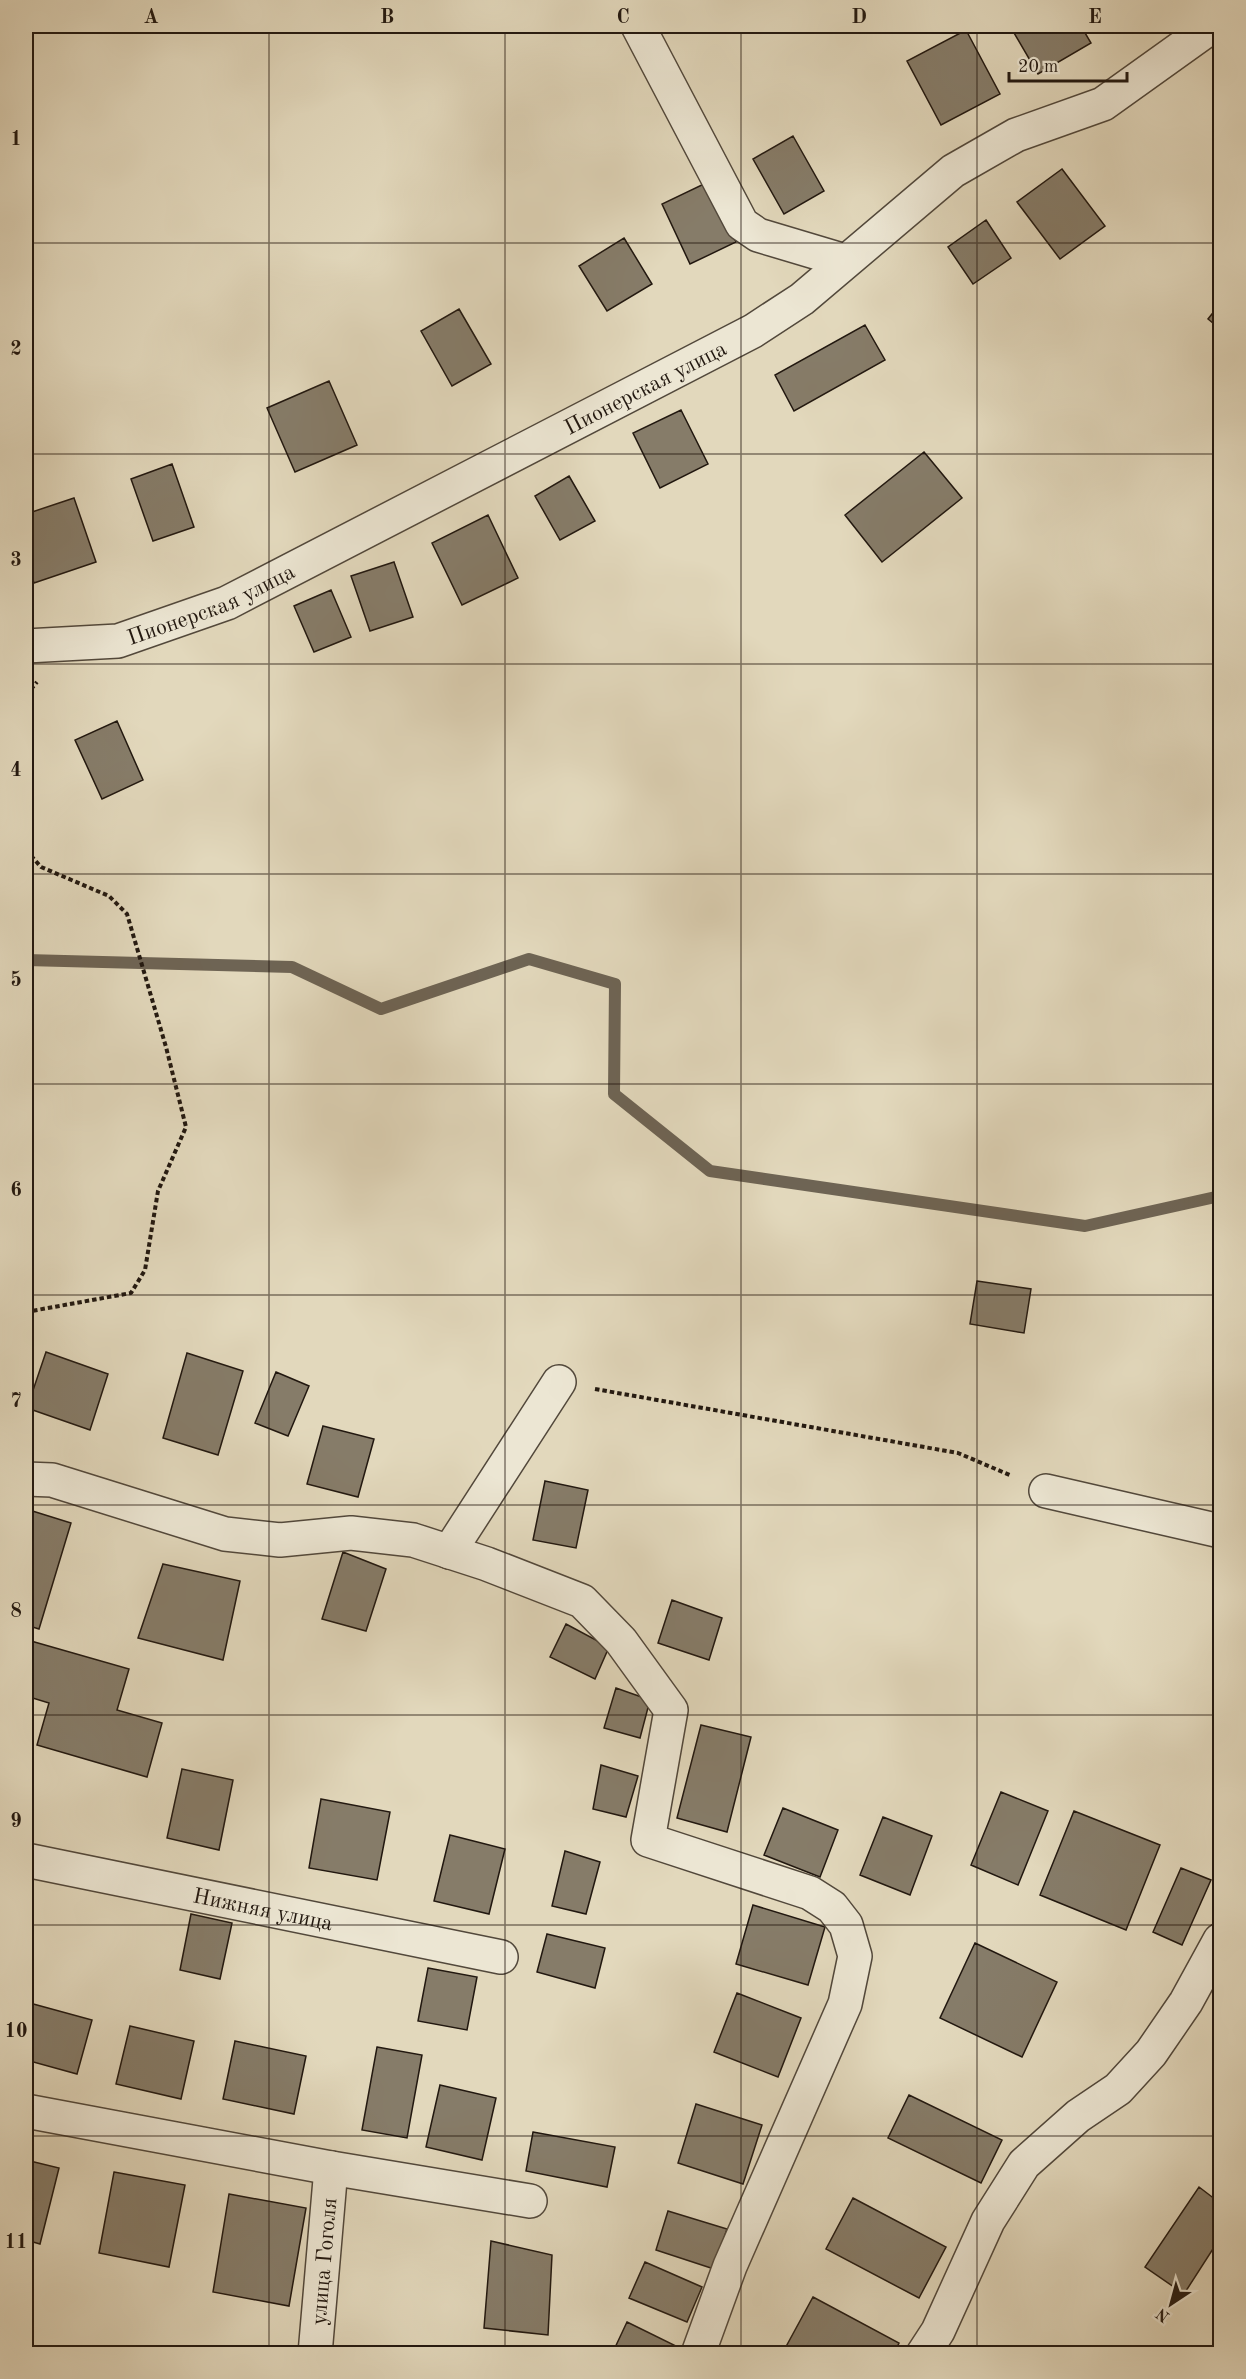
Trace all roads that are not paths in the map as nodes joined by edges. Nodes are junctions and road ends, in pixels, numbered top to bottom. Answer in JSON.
{"nodes":[{"id":1,"x":638,"y":26,"type":"edge"},
{"id":2,"x":1212,"y":26,"type":"edge"},
{"id":3,"x":845,"y":261,"type":"junction"},
{"id":4,"x":26,"y":646,"type":"edge"},
{"id":5,"x":559,"y":1382,"type":"road end"},
{"id":6,"x":26,"y":1479,"type":"edge"},
{"id":7,"x":1046,"y":1491,"type":"road end"},
{"id":8,"x":1221,"y":1532,"type":"edge"},
{"id":9,"x":449,"y":1552,"type":"junction"},
{"id":10,"x":26,"y":1860,"type":"edge"},
{"id":11,"x":1221,"y":1940,"type":"edge"},
{"id":12,"x":501,"y":1956,"type":"dead end"},
{"id":13,"x":26,"y":2111,"type":"edge"},
{"id":14,"x":331,"y":2168,"type":"junction"},
{"id":15,"x":530,"y":2200,"type":"dead end"},
{"id":16,"x":315,"y":2354,"type":"edge"},
{"id":17,"x":698,"y":2354,"type":"edge"},
{"id":18,"x":923,"y":2354,"type":"edge"}],
"edges":[{"from":1,"to":3,"type":"street"},
{"from":2,"to":3,"type":"street","name":"Пионерская улица"},
{"from":3,"to":4,"type":"street","name":"Пионерская улица"},
{"from":5,"to":9,"type":"street"},
{"from":6,"to":9,"type":"street"},
{"from":7,"to":8,"type":"street"},
{"from":9,"to":17,"type":"street"},
{"from":10,"to":12,"type":"street","name":"Нижняя улица"},
{"from":11,"to":18,"type":"street"},
{"from":13,"to":14,"type":"street"},
{"from":14,"to":15,"type":"street"},
{"from":14,"to":16,"type":"street","name":"улица Гоголя"}]}
